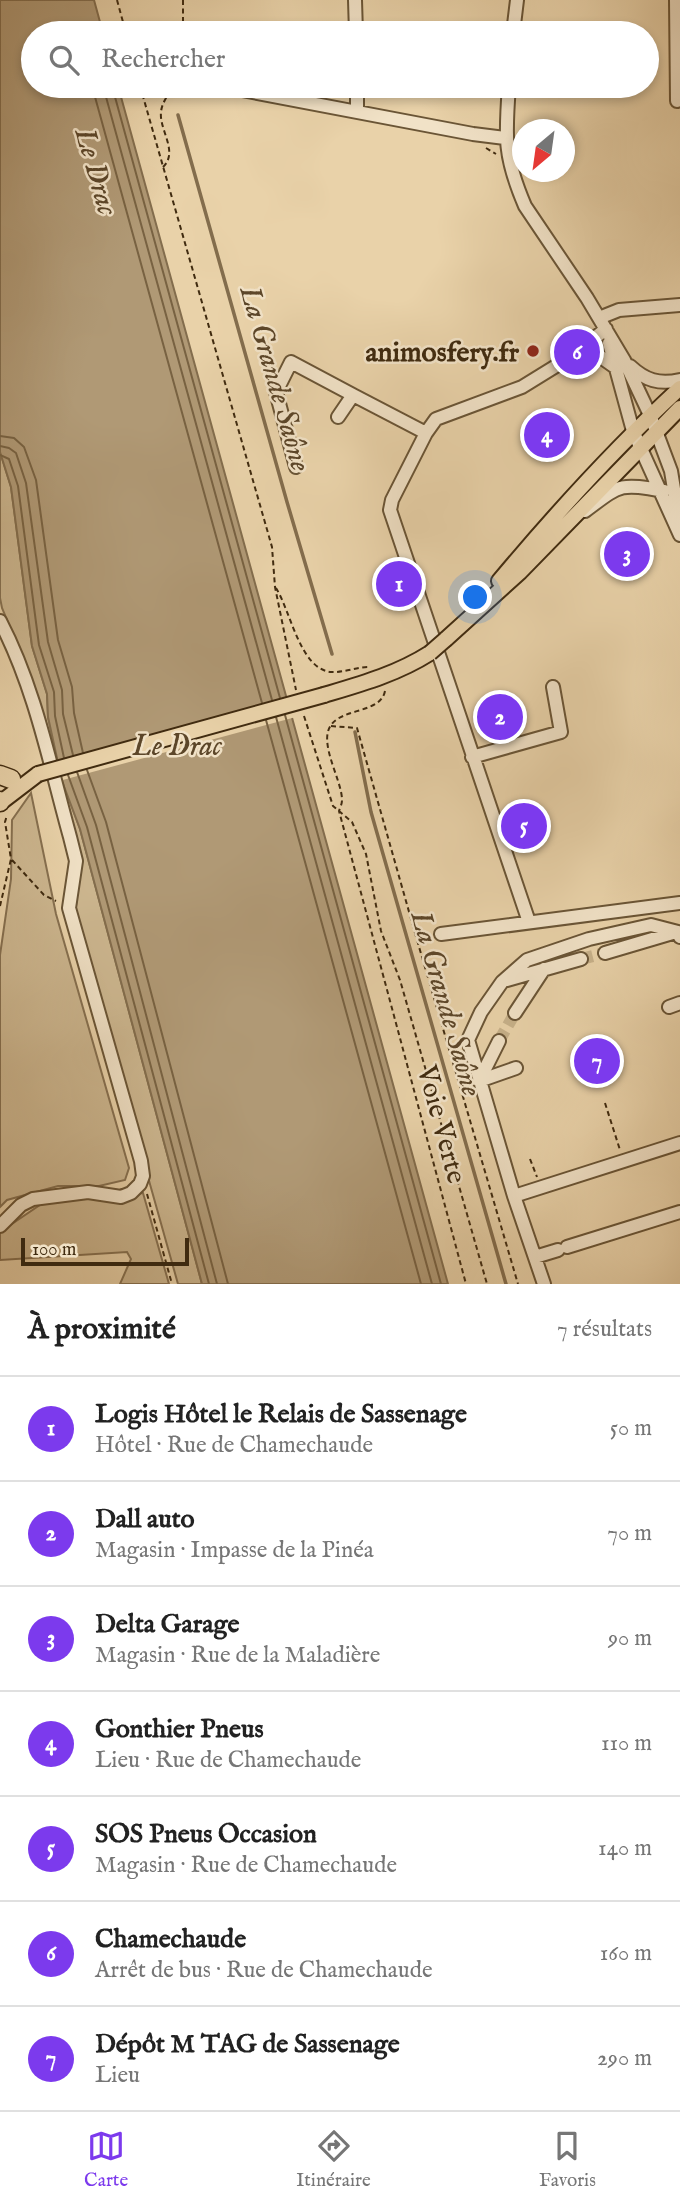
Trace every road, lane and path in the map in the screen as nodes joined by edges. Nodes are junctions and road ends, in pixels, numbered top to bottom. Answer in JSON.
{"nodes":[{"id":1,"x":117,"y":0,"type":"edge"},
{"id":2,"x":183,"y":0,"type":"edge"},
{"id":3,"x":355,"y":0,"type":"edge"},
{"id":4,"x":517,"y":0,"type":"edge"},
{"id":5,"x":676,"y":0,"type":"edge"},
{"id":6,"x":123,"y":21,"type":"edge"},
{"id":7,"x":183,"y":21,"type":"edge"},
{"id":8,"x":356,"y":21,"type":"edge"},
{"id":9,"x":514,"y":21,"type":"edge"},
{"id":10,"x":143,"y":98,"type":"edge"},
{"id":11,"x":167,"y":98,"type":"edge"},
{"id":12,"x":286,"y":98,"type":"edge"},
{"id":13,"x":357,"y":98,"type":"edge"},
{"id":14,"x":508,"y":98,"type":"edge"},
{"id":15,"x":677,"y":100,"type":"dead end"},
{"id":16,"x":357,"y":111,"type":"junction"},
{"id":17,"x":505,"y":138,"type":"junction"},
{"id":18,"x":162,"y":168,"type":"junction"},
{"id":19,"x":680,"y":305,"type":"edge"},
{"id":20,"x":603,"y":323,"type":"junction"},
{"id":21,"x":577,"y":352,"type":"junction"},
{"id":22,"x":619,"y":364,"type":"junction"},
{"id":23,"x":680,"y":380,"type":"edge"},
{"id":24,"x":680,"y":388,"type":"edge"},
{"id":25,"x":353,"y":395,"type":"junction"},
{"id":26,"x":680,"y":408,"type":"edge"},
{"id":27,"x":650,"y":415,"type":"junction"},
{"id":28,"x":338,"y":417,"type":"dead end"},
{"id":29,"x":633,"y":431,"type":"junction"},
{"id":30,"x":426,"y":433,"type":"junction"},
{"id":31,"x":656,"y":433,"type":"junction"},
{"id":32,"x":640,"y":449,"type":"junction"},
{"id":33,"x":296,"y":467,"type":"dead end"},
{"id":34,"x":659,"y":490,"type":"junction"},
{"id":35,"x":674,"y":493,"type":"junction"},
{"id":36,"x":680,"y":525,"type":"edge"},
{"id":37,"x":562,"y":529,"type":"junction"},
{"id":38,"x":680,"y":535,"type":"edge"},
{"id":39,"x":474,"y":612,"type":"junction"},
{"id":40,"x":0,"y":621,"type":"edge"},
{"id":41,"x":372,"y":667,"type":"dead end"},
{"id":42,"x":384,"y":686,"type":"dead end"},
{"id":43,"x":553,"y":687,"type":"dead end"},
{"id":44,"x":330,"y":726,"type":"junction"},
{"id":45,"x":472,"y":757,"type":"junction"},
{"id":46,"x":38,"y":774,"type":"junction"},
{"id":47,"x":4,"y":779,"type":"edge"},
{"id":48,"x":2,"y":804,"type":"edge"},
{"id":49,"x":339,"y":811,"type":"junction"},
{"id":50,"x":11,"y":859,"type":"junction"},
{"id":51,"x":680,"y":902,"type":"edge"},
{"id":52,"x":0,"y":906,"type":"edge"},
{"id":53,"x":69,"y":908,"type":"junction"},
{"id":54,"x":529,"y":922,"type":"junction"},
{"id":55,"x":679,"y":933,"type":"edge"},
{"id":56,"x":441,"y":934,"type":"joint"},
{"id":57,"x":417,"y":940,"type":"junction"},
{"id":58,"x":605,"y":953,"type":"tunnel mouth"},
{"id":59,"x":581,"y":959,"type":"tunnel mouth"},
{"id":60,"x":544,"y":969,"type":"junction"},
{"id":61,"x":502,"y":982,"type":"junction"},
{"id":62,"x":515,"y":1013,"type":"tunnel mouth"},
{"id":63,"x":499,"y":1041,"type":"tunnel mouth"},
{"id":64,"x":516,"y":1068,"type":"dead end"},
{"id":65,"x":479,"y":1081,"type":"junction"},
{"id":66,"x":605,"y":1103,"type":"dead end"},
{"id":67,"x":680,"y":1143,"type":"edge"},
{"id":68,"x":623,"y":1161,"type":"junction"},
{"id":69,"x":140,"y":1184,"type":"junction"},
{"id":70,"x":513,"y":1196,"type":"junction"},
{"id":71,"x":680,"y":1212,"type":"edge"},
{"id":72,"x":0,"y":1226,"type":"edge"},
{"id":73,"x":535,"y":1257,"type":"junction"},
{"id":74,"x":172,"y":1284,"type":"edge"},
{"id":75,"x":466,"y":1284,"type":"edge"},
{"id":76,"x":487,"y":1284,"type":"edge"},
{"id":77,"x":518,"y":1284,"type":"edge"},
{"id":78,"x":544,"y":1284,"type":"edge"}],
"edges":[{"from":1,"to":6,"type":"path"},
{"from":2,"to":7,"type":"path"},
{"from":3,"to":8,"type":"street"},
{"from":4,"to":9,"type":"street"},
{"from":5,"to":15,"type":"street"},
{"from":10,"to":18,"type":"path"},
{"from":11,"to":18,"type":"path"},
{"from":12,"to":16,"type":"street"},
{"from":13,"to":16,"type":"street"},
{"from":14,"to":17,"type":"street"},
{"from":16,"to":17,"type":"street"},
{"from":17,"to":20,"type":"street"},
{"from":18,"to":41,"type":"path"},
{"from":19,"to":20,"type":"street"},
{"from":20,"to":21,"type":"street"},
{"from":20,"to":22,"type":"street"},
{"from":21,"to":22,"type":"street"},
{"from":21,"to":30,"type":"street"},
{"from":22,"to":23,"type":"street"},
{"from":22,"to":27,"type":"street"},
{"from":22,"to":29,"type":"street"},
{"from":24,"to":27,"type":"main road"},
{"from":25,"to":28,"type":"street"},
{"from":25,"to":30,"type":"street"},
{"from":25,"to":33,"type":"street"},
{"from":26,"to":31,"type":"main road"},
{"from":27,"to":29,"type":"main road"},
{"from":27,"to":31,"type":"street"},
{"from":29,"to":32,"type":"street"},
{"from":29,"to":39,"type":"main road"},
{"from":30,"to":45,"type":"street"},
{"from":31,"to":32,"type":"main road"},
{"from":31,"to":35,"type":"street"},
{"from":32,"to":34,"type":"street"},
{"from":32,"to":37,"type":"main road"},
{"from":34,"to":35,"type":"street"},
{"from":34,"to":37,"type":"street"},
{"from":34,"to":38,"type":"street"},
{"from":35,"to":36,"type":"street"},
{"from":37,"to":39,"type":"main road"},
{"from":39,"to":46,"type":"main road","bridge":true},
{"from":40,"to":53,"type":"street"},
{"from":42,"to":44,"type":"path"},
{"from":43,"to":45,"type":"street"},
{"from":44,"to":49,"type":"path","name":"Voie Verte"},
{"from":44,"to":57,"type":"path"},
{"from":45,"to":54,"type":"street"},
{"from":46,"to":47,"type":"main road"},
{"from":46,"to":48,"type":"main road"},
{"from":48,"to":50,"type":"path"},
{"from":49,"to":75,"type":"path","name":"Voie Verte"},
{"from":49,"to":76,"type":"path"},
{"from":50,"to":52,"type":"path"},
{"from":50,"to":53,"type":"path"},
{"from":51,"to":54,"type":"street"},
{"from":53,"to":69,"type":"street"},
{"from":54,"to":56,"type":"street"},
{"from":55,"to":58,"type":"street"},
{"from":55,"to":61,"type":"street"},
{"from":56,"to":57,"type":"path"},
{"from":57,"to":77,"type":"path"},
{"from":59,"to":60,"type":"street"},
{"from":60,"to":61,"type":"street"},
{"from":60,"to":62,"type":"street"},
{"from":61,"to":65,"type":"street"},
{"from":63,"to":65,"type":"street"},
{"from":64,"to":65,"type":"street"},
{"from":65,"to":70,"type":"street"},
{"from":66,"to":68,"type":"path"},
{"from":67,"to":68,"type":"street"},
{"from":68,"to":70,"type":"street"},
{"from":69,"to":72,"type":"street"},
{"from":69,"to":74,"type":"path"},
{"from":70,"to":73,"type":"street"},
{"from":71,"to":73,"type":"street"},
{"from":73,"to":78,"type":"street"}]}
